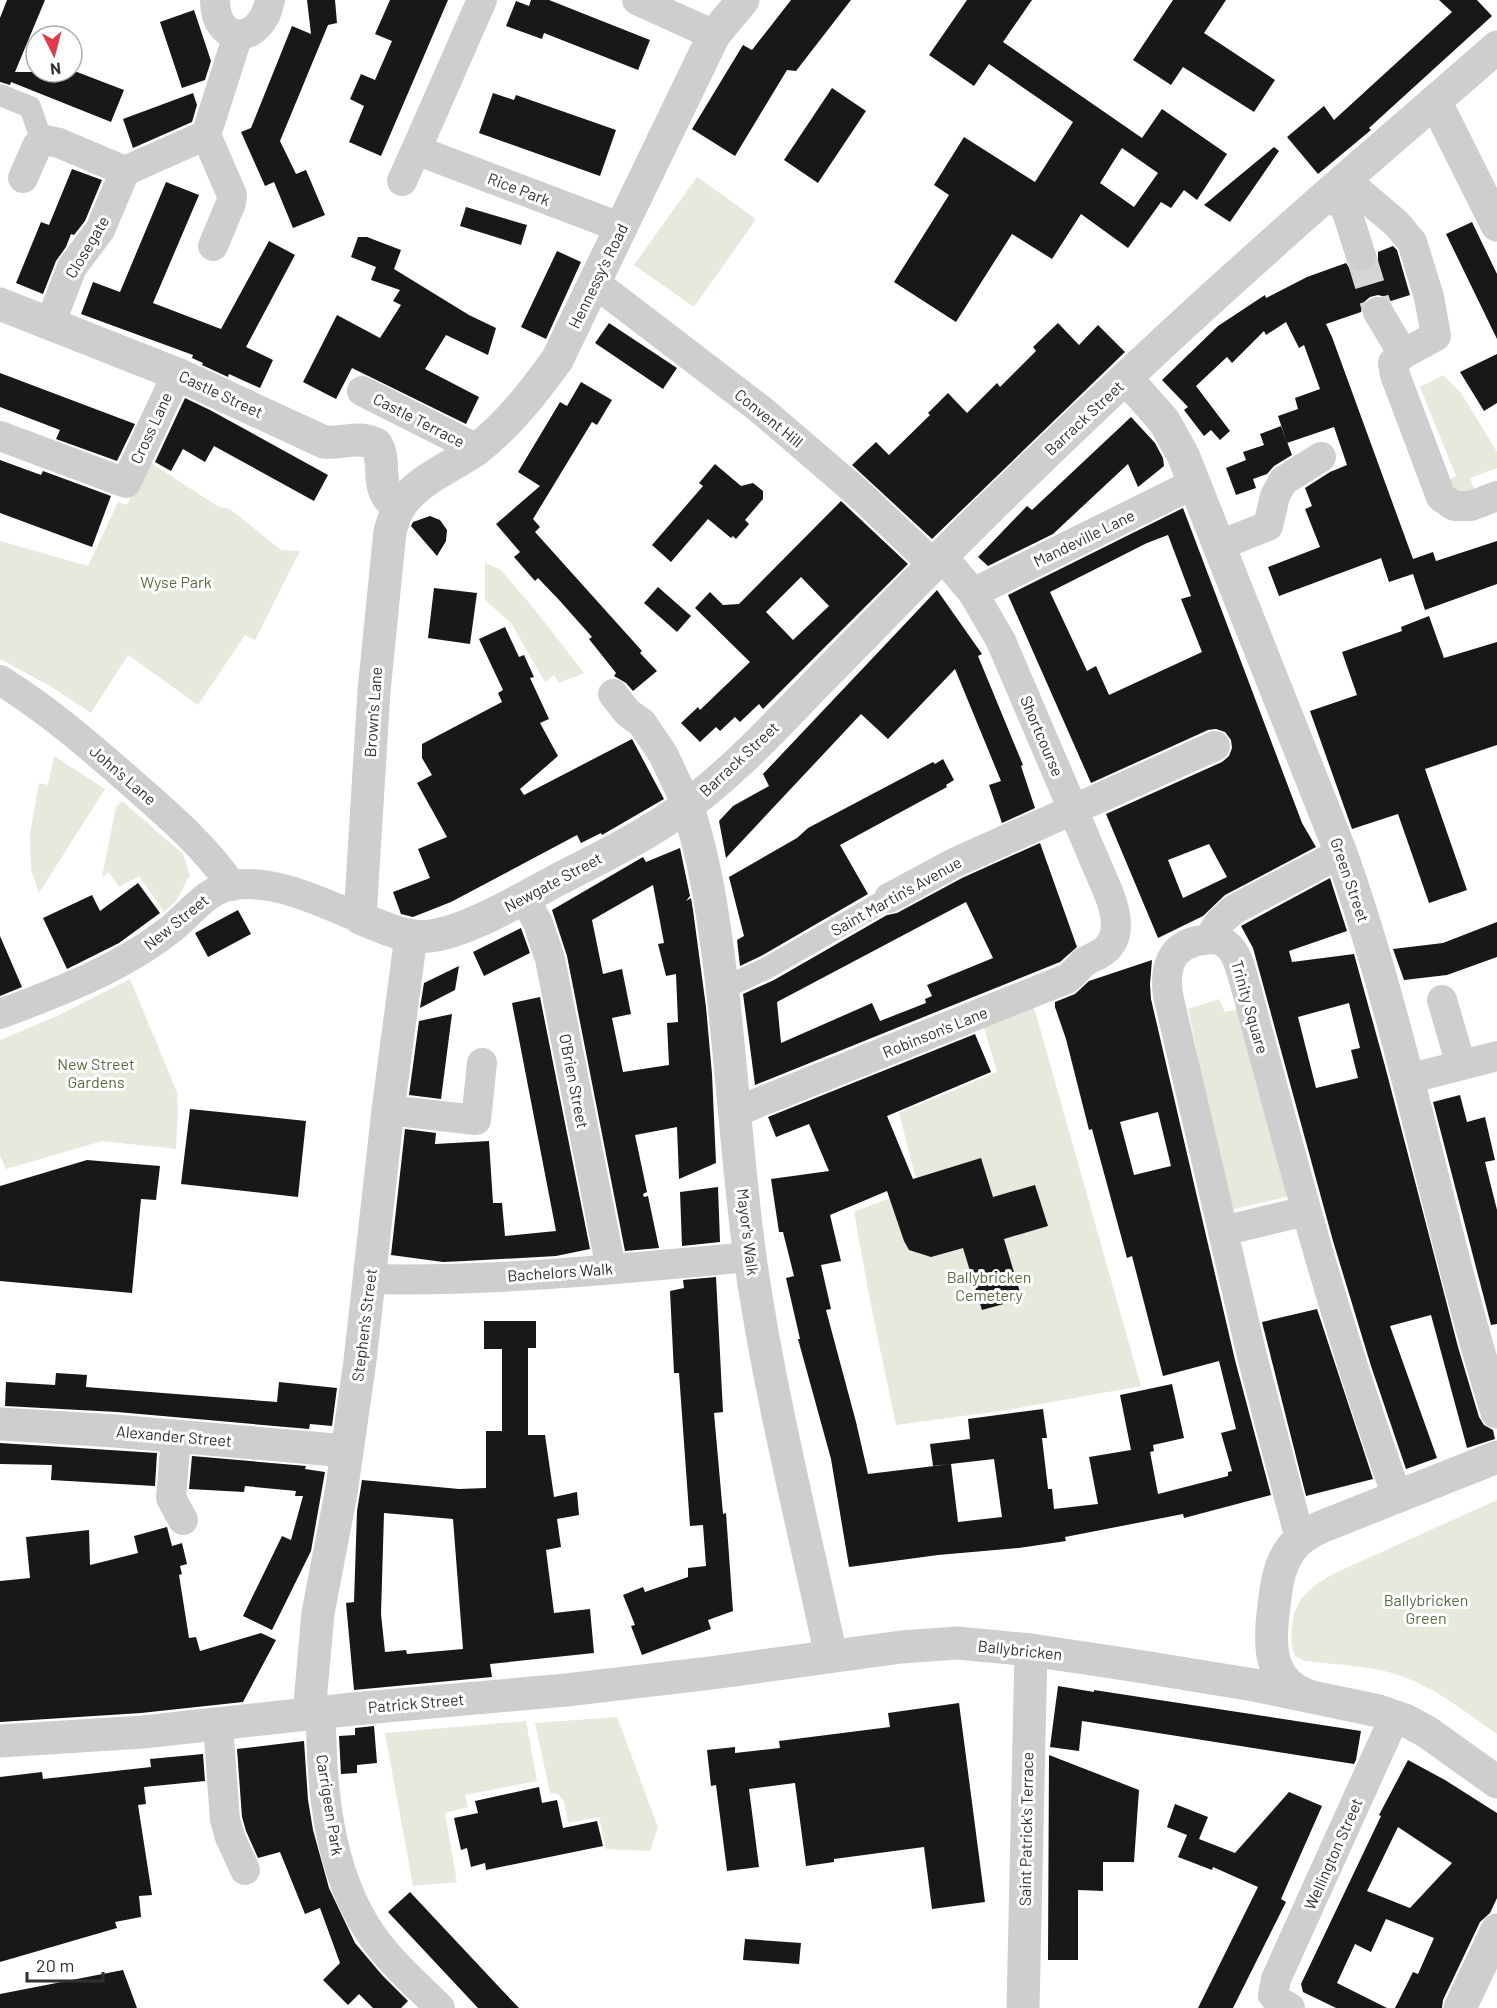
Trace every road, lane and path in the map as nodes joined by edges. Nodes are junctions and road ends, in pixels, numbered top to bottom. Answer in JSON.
{"nodes":[{"id":1,"x":215,"y":0,"type":"edge"},
{"id":2,"x":270,"y":0,"type":"edge"},
{"id":3,"x":482,"y":0,"type":"edge"},
{"id":4,"x":637,"y":0,"type":"edge"},
{"id":5,"x":743,"y":0,"type":"edge"},
{"id":6,"x":238,"y":35,"type":"junction"},
{"id":7,"x":714,"y":35,"type":"junction"},
{"id":8,"x":1497,"y":47,"type":"edge"},
{"id":9,"x":0,"y":94,"type":"edge"},
{"id":10,"x":1435,"y":101,"type":"junction"},
{"id":11,"x":206,"y":135,"type":"junction"},
{"id":12,"x":42,"y":141,"type":"junction"},
{"id":13,"x":416,"y":150,"type":"junction"},
{"id":14,"x":125,"y":171,"type":"junction"},
{"id":15,"x":23,"y":178,"type":"dead end"},
{"id":16,"x":402,"y":181,"type":"dead end"},
{"id":17,"x":1338,"y":185,"type":"junction"},
{"id":18,"x":1497,"y":225,"type":"edge"},
{"id":19,"x":622,"y":228,"type":"junction"},
{"id":20,"x":213,"y":246,"type":"dead end"},
{"id":21,"x":1361,"y":256,"type":"tunnel mouth"},
{"id":22,"x":594,"y":283,"type":"junction"},
{"id":23,"x":0,"y":304,"type":"edge"},
{"id":24,"x":1377,"y":312,"type":"tunnel mouth"},
{"id":25,"x":50,"y":324,"type":"junction"},
{"id":26,"x":1402,"y":354,"type":"junction"},
{"id":27,"x":177,"y":374,"type":"junction"},
{"id":28,"x":1126,"y":378,"type":"junction"},
{"id":29,"x":362,"y":391,"type":"dead end"},
{"id":30,"x":0,"y":436,"type":"edge"},
{"id":31,"x":477,"y":449,"type":"junction"},
{"id":32,"x":1321,"y":456,"type":"dead end"},
{"id":33,"x":1195,"y":483,"type":"junction"},
{"id":34,"x":1497,"y":496,"type":"edge"},
{"id":35,"x":399,"y":507,"type":"junction"},
{"id":36,"x":1220,"y":545,"type":"junction"},
{"id":37,"x":938,"y":560,"type":"junction"},
{"id":38,"x":973,"y":593,"type":"junction"},
{"id":39,"x":0,"y":680,"type":"edge"},
{"id":40,"x":613,"y":694,"type":"dead end"},
{"id":41,"x":1215,"y":746,"type":"dead end"},
{"id":42,"x":687,"y":805,"type":"junction"},
{"id":43,"x":1073,"y":808,"type":"junction"},
{"id":44,"x":1341,"y":853,"type":"junction"},
{"id":45,"x":232,"y":885,"type":"junction"},
{"id":46,"x":524,"y":898,"type":"junction"},
{"id":47,"x":889,"y":898,"type":"joint"},
{"id":48,"x":360,"y":918,"type":"junction"},
{"id":49,"x":1116,"y":929,"type":"joint"},
{"id":50,"x":411,"y":936,"type":"junction"},
{"id":51,"x":1209,"y":939,"type":"junction"},
{"id":52,"x":722,"y":989,"type":"junction"},
{"id":53,"x":1442,"y":1000,"type":"dead end"},
{"id":54,"x":0,"y":1014,"type":"edge"},
{"id":55,"x":1497,"y":1056,"type":"edge"},
{"id":56,"x":482,"y":1063,"type":"dead end"},
{"id":57,"x":1461,"y":1065,"type":"junction"},
{"id":58,"x":1408,"y":1079,"type":"junction"},
{"id":59,"x":388,"y":1110,"type":"junction"},
{"id":60,"x":735,"y":1112,"type":"junction"},
{"id":61,"x":1306,"y":1211,"type":"junction"},
{"id":62,"x":1223,"y":1232,"type":"junction"},
{"id":63,"x":750,"y":1257,"type":"junction"},
{"id":64,"x":611,"y":1269,"type":"junction"},
{"id":65,"x":370,"y":1279,"type":"junction"},
{"id":66,"x":1497,"y":1412,"type":"edge"},
{"id":67,"x":0,"y":1424,"type":"edge"},
{"id":68,"x":176,"y":1436,"type":"junction"},
{"id":69,"x":347,"y":1451,"type":"junction"},
{"id":70,"x":1497,"y":1457,"type":"edge"},
{"id":71,"x":1397,"y":1496,"type":"junction"},
{"id":72,"x":183,"y":1520,"type":"dead end"},
{"id":73,"x":1300,"y":1539,"type":"junction"},
{"id":74,"x":1271,"y":1632,"type":"junction"},
{"id":75,"x":1031,"y":1650,"type":"junction"},
{"id":76,"x":831,"y":1656,"type":"junction"},
{"id":77,"x":1207,"y":1677,"type":"junction"},
{"id":78,"x":1312,"y":1696,"type":"junction"},
{"id":79,"x":315,"y":1713,"type":"junction"},
{"id":80,"x":1395,"y":1716,"type":"junction"},
{"id":81,"x":218,"y":1724,"type":"junction"},
{"id":82,"x":0,"y":1741,"type":"edge"},
{"id":83,"x":1497,"y":1782,"type":"edge"},
{"id":84,"x":245,"y":1870,"type":"dead end"},
{"id":85,"x":1497,"y":1930,"type":"edge"},
{"id":86,"x":1281,"y":2000,"type":"edge"},
{"id":87,"x":440,"y":2008,"type":"edge"},
{"id":88,"x":1023,"y":2008,"type":"edge"},
{"id":89,"x":1460,"y":2008,"type":"edge"}],
"edges":[{"from":1,"to":6,"type":"street"},
{"from":2,"to":6,"type":"street"},
{"from":3,"to":13,"type":"street"},
{"from":4,"to":7,"type":"street"},
{"from":5,"to":7,"type":"street","name":"Hennessy's Road"},
{"from":6,"to":11,"type":"street"},
{"from":7,"to":19,"type":"street","name":"Hennessy's Road"},
{"from":8,"to":10,"type":"street","name":"Barrack Street"},
{"from":9,"to":12,"type":"street"},
{"from":10,"to":17,"type":"street","name":"Barrack Street"},
{"from":10,"to":18,"type":"street"},
{"from":11,"to":14,"type":"street"},
{"from":11,"to":20,"type":"street"},
{"from":12,"to":14,"type":"street"},
{"from":12,"to":15,"type":"street"},
{"from":13,"to":16,"type":"street"},
{"from":13,"to":19,"type":"street","name":"Rice Park"},
{"from":14,"to":25,"type":"street","name":"Closegate"},
{"from":17,"to":21,"type":"street"},
{"from":17,"to":26,"type":"street"},
{"from":17,"to":28,"type":"street","name":"Barrack Street"},
{"from":19,"to":22,"type":"street","name":"Hennessy's Road"},
{"from":22,"to":31,"type":"street","name":"Hennessy's Road"},
{"from":22,"to":37,"type":"street","name":"Convent Hill"},
{"from":23,"to":25,"type":"street","name":"Castle Street"},
{"from":24,"to":26,"type":"street"},
{"from":25,"to":27,"type":"street","name":"Castle Street"},
{"from":26,"to":34,"type":"street"},
{"from":27,"to":30,"type":"street","name":"Cross Lane"},
{"from":27,"to":35,"type":"street","name":"Castle Street"},
{"from":28,"to":33,"type":"street","name":"Green Street"},
{"from":28,"to":37,"type":"street","name":"Barrack Street"},
{"from":29,"to":31,"type":"street","name":"Castle Terrace"},
{"from":31,"to":35,"type":"street","name":"Hennessy's Road"},
{"from":32,"to":36,"type":"street"},
{"from":33,"to":36,"type":"street","name":"Green Street"},
{"from":33,"to":38,"type":"street","name":"Mandeville Lane"},
{"from":35,"to":48,"type":"street","name":"Brown's Lane"},
{"from":36,"to":44,"type":"street","name":"Green Street"},
{"from":37,"to":38,"type":"street","name":"Shortcourse"},
{"from":37,"to":42,"type":"street","name":"Barrack Street"},
{"from":38,"to":43,"type":"street","name":"Shortcourse"},
{"from":39,"to":45,"type":"street","name":"John's Lane"},
{"from":40,"to":42,"type":"street"},
{"from":41,"to":43,"type":"street","name":"Saint Martin's Avenue"},
{"from":42,"to":46,"type":"street","name":"Newgate Street"},
{"from":42,"to":52,"type":"street","name":"Mayor's Walk"},
{"from":43,"to":47,"type":"street","name":"Saint Martin's Avenue"},
{"from":43,"to":49,"type":"street","name":"Shortcourse"},
{"from":44,"to":51,"type":"street"},
{"from":44,"to":58,"type":"street","name":"Green Street"},
{"from":45,"to":48,"type":"street"},
{"from":45,"to":54,"type":"street","name":"New Street"},
{"from":46,"to":50,"type":"street","name":"Newgate Street"},
{"from":46,"to":64,"type":"street","name":"O'Brien Street"},
{"from":47,"to":52,"type":"street","name":"Saint Martin's Avenue"},
{"from":48,"to":50,"type":"street"},
{"from":49,"to":60,"type":"street","name":"Robinson's Lane"},
{"from":50,"to":59,"type":"street","name":"Stephen's Street"},
{"from":51,"to":61,"type":"street","name":"Trinity Square"},
{"from":51,"to":62,"type":"street"},
{"from":52,"to":60,"type":"street","name":"Mayor's Walk"},
{"from":53,"to":57,"type":"street"},
{"from":55,"to":57,"type":"street"},
{"from":56,"to":59,"type":"street"},
{"from":57,"to":58,"type":"street"},
{"from":58,"to":66,"type":"street","name":"Green Street"},
{"from":59,"to":65,"type":"street","name":"Stephen's Street"},
{"from":60,"to":63,"type":"street","name":"Mayor's Walk"},
{"from":61,"to":62,"type":"street"},
{"from":61,"to":71,"type":"street","name":"Trinity Square"},
{"from":62,"to":73,"type":"street"},
{"from":63,"to":64,"type":"street","name":"Bachelors Walk"},
{"from":63,"to":76,"type":"street","name":"Mayor's Walk"},
{"from":64,"to":65,"type":"street","name":"Bachelors Walk"},
{"from":65,"to":69,"type":"street","name":"Stephen's Street"},
{"from":67,"to":68,"type":"street","name":"Alexander Street"},
{"from":68,"to":69,"type":"street","name":"Alexander Street"},
{"from":68,"to":72,"type":"street"},
{"from":69,"to":79,"type":"street","name":"Stephen's Street"},
{"from":70,"to":71,"type":"street","name":"Ballybricken"},
{"from":71,"to":73,"type":"street","name":"Ballybricken"},
{"from":73,"to":74,"type":"street","name":"Ballybricken"},
{"from":74,"to":77,"type":"street","name":"Ballybricken"},
{"from":74,"to":78,"type":"street","name":"Ballybricken"},
{"from":75,"to":76,"type":"street","name":"Ballybricken"},
{"from":75,"to":77,"type":"street","name":"Ballybricken"},
{"from":75,"to":88,"type":"street","name":"Saint Patrick's Terrace"},
{"from":76,"to":79,"type":"street","name":"Patrick Street"},
{"from":77,"to":78,"type":"street","name":"Ballybricken"},
{"from":78,"to":80,"type":"street","name":"Ballybricken"},
{"from":79,"to":81,"type":"street","name":"Patrick Street"},
{"from":79,"to":87,"type":"street","name":"Carrigeen Park"},
{"from":80,"to":83,"type":"street","name":"Ballybricken"},
{"from":80,"to":86,"type":"street","name":"Wellington Street"},
{"from":81,"to":82,"type":"street","name":"Patrick Street"},
{"from":81,"to":84,"type":"street"},
{"from":85,"to":89,"type":"street"}]}
